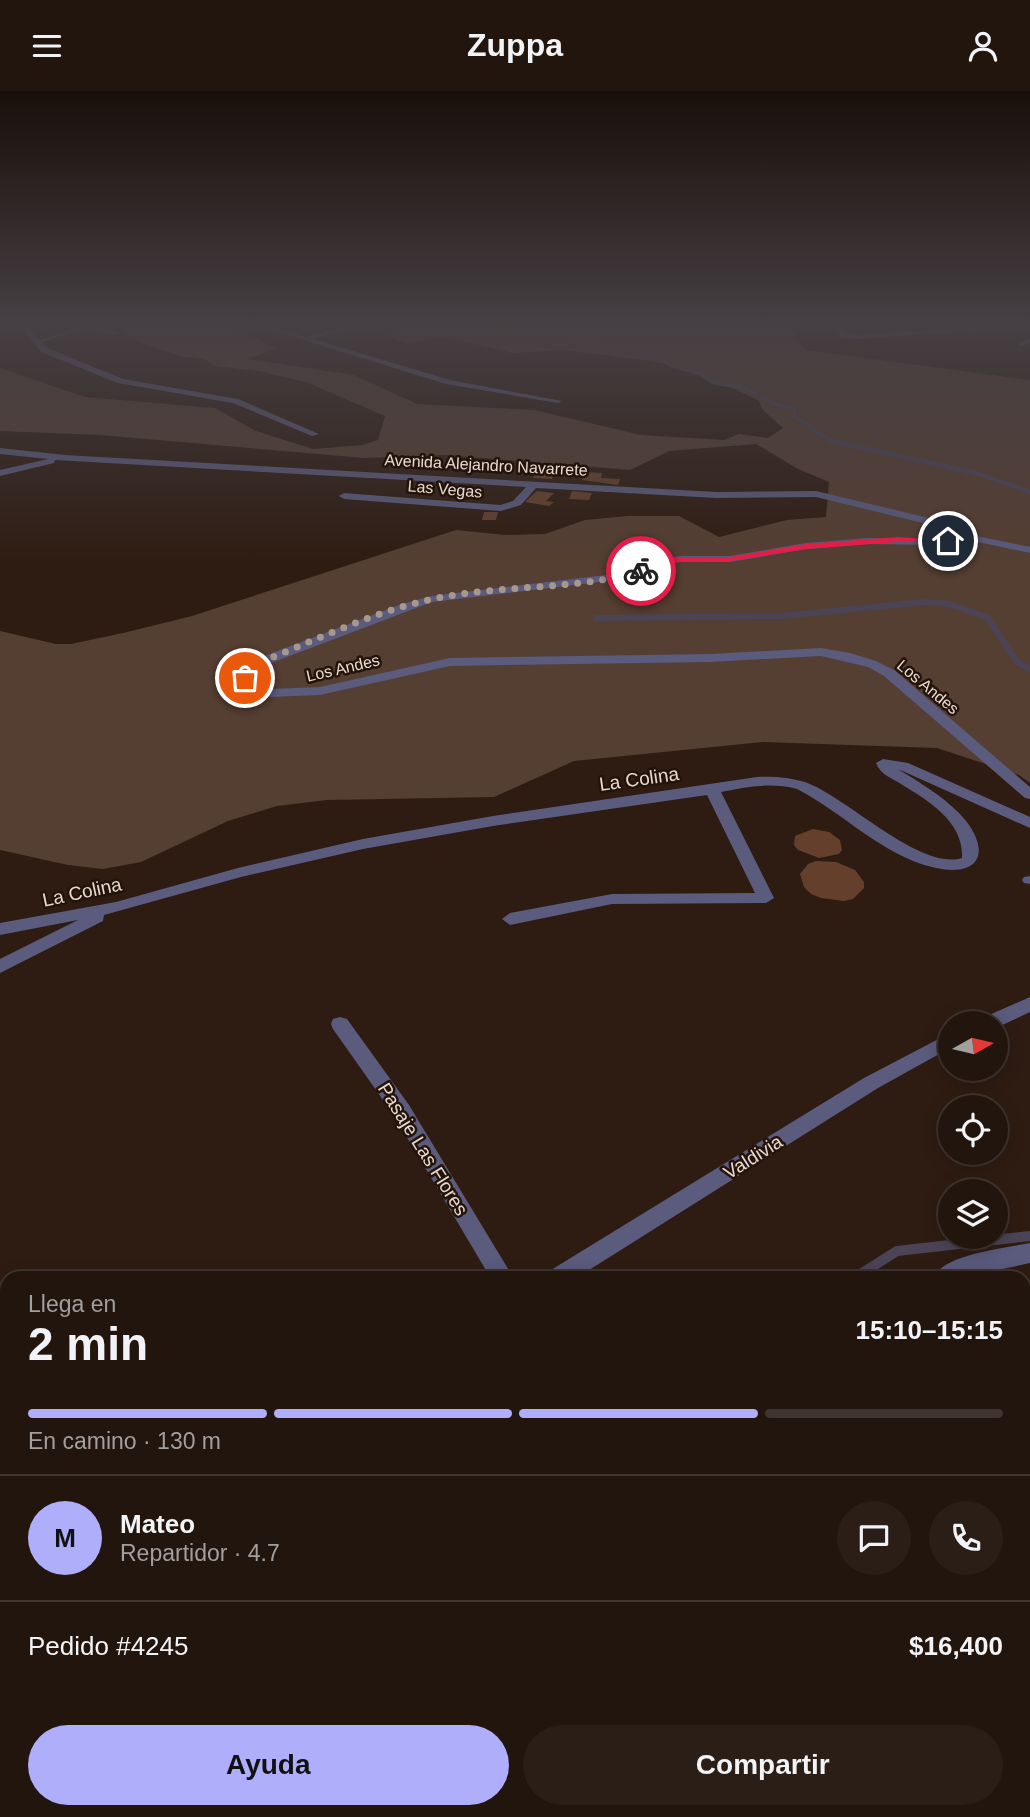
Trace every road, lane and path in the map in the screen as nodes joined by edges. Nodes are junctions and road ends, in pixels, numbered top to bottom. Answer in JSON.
{"nodes":[{"id":1,"x":239,"y":403,"type":"edge"},
{"id":2,"x":315,"y":434,"type":"dead end"},
{"id":3,"x":0,"y":451,"type":"edge"},
{"id":4,"x":65,"y":458,"type":"junction"},
{"id":5,"x":0,"y":473,"type":"edge"},
{"id":6,"x":534,"y":484,"type":"junction"},
{"id":7,"x":344,"y":496,"type":"dead end"},
{"id":8,"x":965,"y":533,"type":"junction"},
{"id":9,"x":1030,"y":550,"type":"edge"},
{"id":10,"x":712,"y":790,"type":"junction"},
{"id":11,"x":1030,"y":795,"type":"edge"},
{"id":12,"x":1030,"y":823,"type":"edge"},
{"id":13,"x":116,"y":907,"type":"junction"},
{"id":14,"x":510,"y":919,"type":"dead end"},
{"id":15,"x":0,"y":929,"type":"edge"},
{"id":16,"x":0,"y":967,"type":"edge"},
{"id":17,"x":1030,"y":1004,"type":"edge"},
{"id":18,"x":1008,"y":1014,"type":"edge"},
{"id":19,"x":340,"y":1024,"type":"dead end"},
{"id":20,"x":938,"y":1047,"type":"edge"},
{"id":21,"x":1030,"y":1253,"type":"edge"},
{"id":22,"x":498,"y":1271,"type":"edge"},
{"id":23,"x":569,"y":1271,"type":"edge"},
{"id":24,"x":954,"y":1271,"type":"edge"}],
"edges":[{"from":1,"to":2,"type":"street"},
{"from":3,"to":4,"type":"street","name":"Avenida Alejandro Navarrete"},
{"from":4,"to":5,"type":"street"},
{"from":4,"to":6,"type":"street","name":"Avenida Alejandro Navarrete"},
{"from":6,"to":7,"type":"street","name":"Las Vegas"},
{"from":6,"to":8,"type":"street","name":"Avenida Alejandro Navarrete"},
{"from":8,"to":9,"type":"lane"},
{"from":8,"to":11,"type":"street","name":"Los Andes"},
{"from":10,"to":12,"type":"street","name":"La Colina"},
{"from":10,"to":13,"type":"street","name":"La Colina"},
{"from":10,"to":14,"type":"street"},
{"from":13,"to":15,"type":"street","name":"La Colina"},
{"from":13,"to":16,"type":"street"},
{"from":17,"to":18,"type":"street"},
{"from":19,"to":22,"type":"street","name":"Pasaje Las Flores"},
{"from":20,"to":23,"type":"street","name":"Valdivia"},
{"from":21,"to":24,"type":"street"}]}
